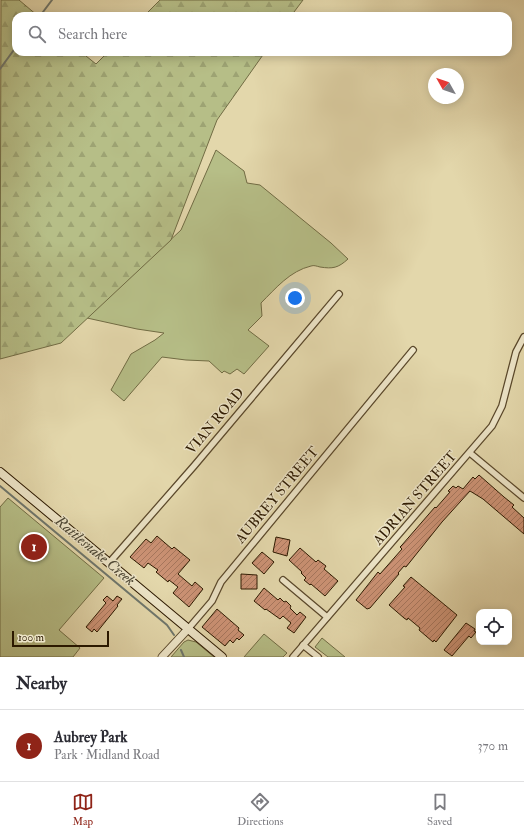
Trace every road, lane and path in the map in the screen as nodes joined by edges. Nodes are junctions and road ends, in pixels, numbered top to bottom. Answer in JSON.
{"nodes":[{"id":1,"x":339,"y":294,"type":"dead end"},
{"id":2,"x":524,"y":337,"type":"edge"},
{"id":3,"x":413,"y":350,"type":"dead end"},
{"id":4,"x":470,"y":453,"type":"junction"},
{"id":5,"x":0,"y":472,"type":"edge"},
{"id":6,"x":524,"y":498,"type":"edge"},
{"id":7,"x":109,"y":563,"type":"junction"},
{"id":8,"x":283,"y":580,"type":"dead end"},
{"id":9,"x":327,"y":617,"type":"junction"},
{"id":10,"x":188,"y":629,"type":"junction"},
{"id":11,"x":303,"y":645,"type":"junction"},
{"id":12,"x":162,"y":657,"type":"edge"},
{"id":13,"x":222,"y":657,"type":"edge"},
{"id":14,"x":293,"y":657,"type":"edge"},
{"id":15,"x":318,"y":657,"type":"edge"}],
"edges":[{"from":1,"to":7,"type":"street","name":"VIAN ROAD"},
{"from":2,"to":4,"type":"street","name":"ADRIAN STREET"},
{"from":3,"to":10,"type":"street","name":"AUBREY STREET"},
{"from":4,"to":6,"type":"street"},
{"from":4,"to":9,"type":"street","name":"ADRIAN STREET"},
{"from":5,"to":7,"type":"main road"},
{"from":7,"to":10,"type":"main road"},
{"from":8,"to":9,"type":"street"},
{"from":9,"to":11,"type":"street","name":"ADRIAN STREET"},
{"from":10,"to":12,"type":"street","name":"AUBREY STREET"},
{"from":10,"to":13,"type":"main road"},
{"from":11,"to":14,"type":"street","name":"ADRIAN STREET"},
{"from":11,"to":15,"type":"street"}]}
